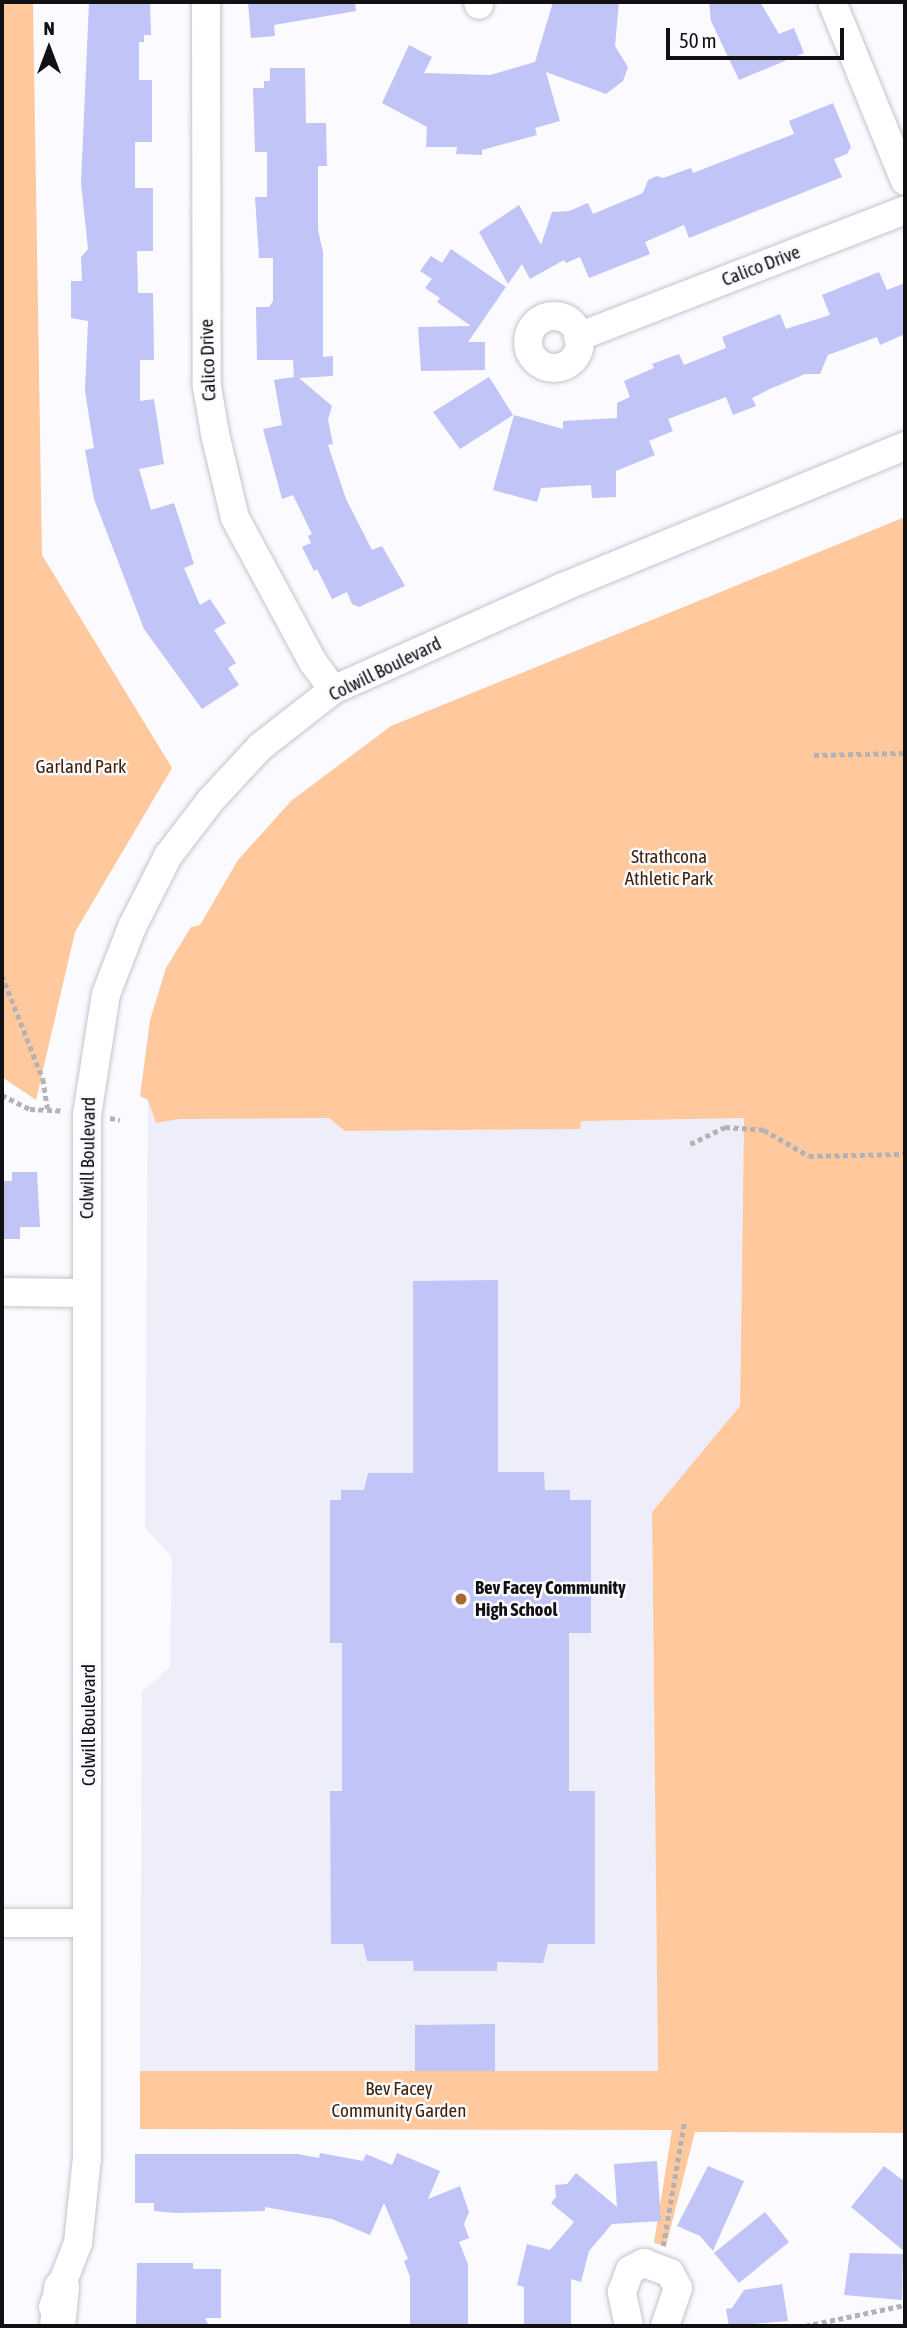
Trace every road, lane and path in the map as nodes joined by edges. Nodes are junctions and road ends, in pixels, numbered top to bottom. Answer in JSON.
{"nodes":[{"id":1,"x":205,"y":2,"type":"edge"},
{"id":2,"x":832,"y":2,"type":"edge"},
{"id":3,"x":905,"y":181,"type":"edge"},
{"id":4,"x":905,"y":211,"type":"edge"},
{"id":5,"x":578,"y":337,"type":"dead end"},
{"id":6,"x":905,"y":446,"type":"edge"},
{"id":7,"x":333,"y":690,"type":"junction"},
{"id":8,"x":905,"y":753,"type":"edge"},
{"id":9,"x":814,"y":755,"type":"dead end"},
{"id":10,"x":2,"y":975,"type":"edge"},
{"id":11,"x":2,"y":1095,"type":"edge"},
{"id":12,"x":690,"y":1144,"type":"dead end"},
{"id":13,"x":905,"y":1154,"type":"edge"},
{"id":14,"x":2,"y":1292,"type":"edge"},
{"id":15,"x":85,"y":1293,"type":"junction"},
{"id":16,"x":2,"y":1923,"type":"edge"},
{"id":17,"x":86,"y":1923,"type":"junction"},
{"id":18,"x":684,"y":2123,"type":"dead end"},
{"id":19,"x":660,"y":2266,"type":"junction"},
{"id":20,"x":61,"y":2287,"type":"junction"},
{"id":21,"x":905,"y":2305,"type":"edge"},
{"id":22,"x":46,"y":2326,"type":"edge"},
{"id":23,"x":57,"y":2326,"type":"edge"},
{"id":24,"x":629,"y":2326,"type":"edge"},
{"id":25,"x":665,"y":2326,"type":"edge"},
{"id":26,"x":805,"y":2326,"type":"edge"}],
"edges":[{"from":1,"to":7,"type":"street","name":"Calico Drive"},
{"from":2,"to":3,"type":"street"},
{"from":4,"to":5,"type":"street","name":"Calico Drive"},
{"from":6,"to":7,"type":"street","name":"Colwill Boulevard"},
{"from":7,"to":15,"type":"street","name":"Colwill Boulevard"},
{"from":8,"to":9,"type":"path"},
{"from":10,"to":11,"type":"path"},
{"from":12,"to":13,"type":"path"},
{"from":14,"to":15,"type":"street"},
{"from":15,"to":17,"type":"street","name":"Colwill Boulevard"},
{"from":16,"to":17,"type":"street"},
{"from":17,"to":20,"type":"street","name":"Colwill Boulevard"},
{"from":18,"to":19,"type":"path"},
{"from":19,"to":24,"type":"street"},
{"from":19,"to":25,"type":"street"},
{"from":20,"to":22,"type":"street","name":"Colwill Boulevard"},
{"from":20,"to":23,"type":"main road"},
{"from":21,"to":26,"type":"path"}]}
